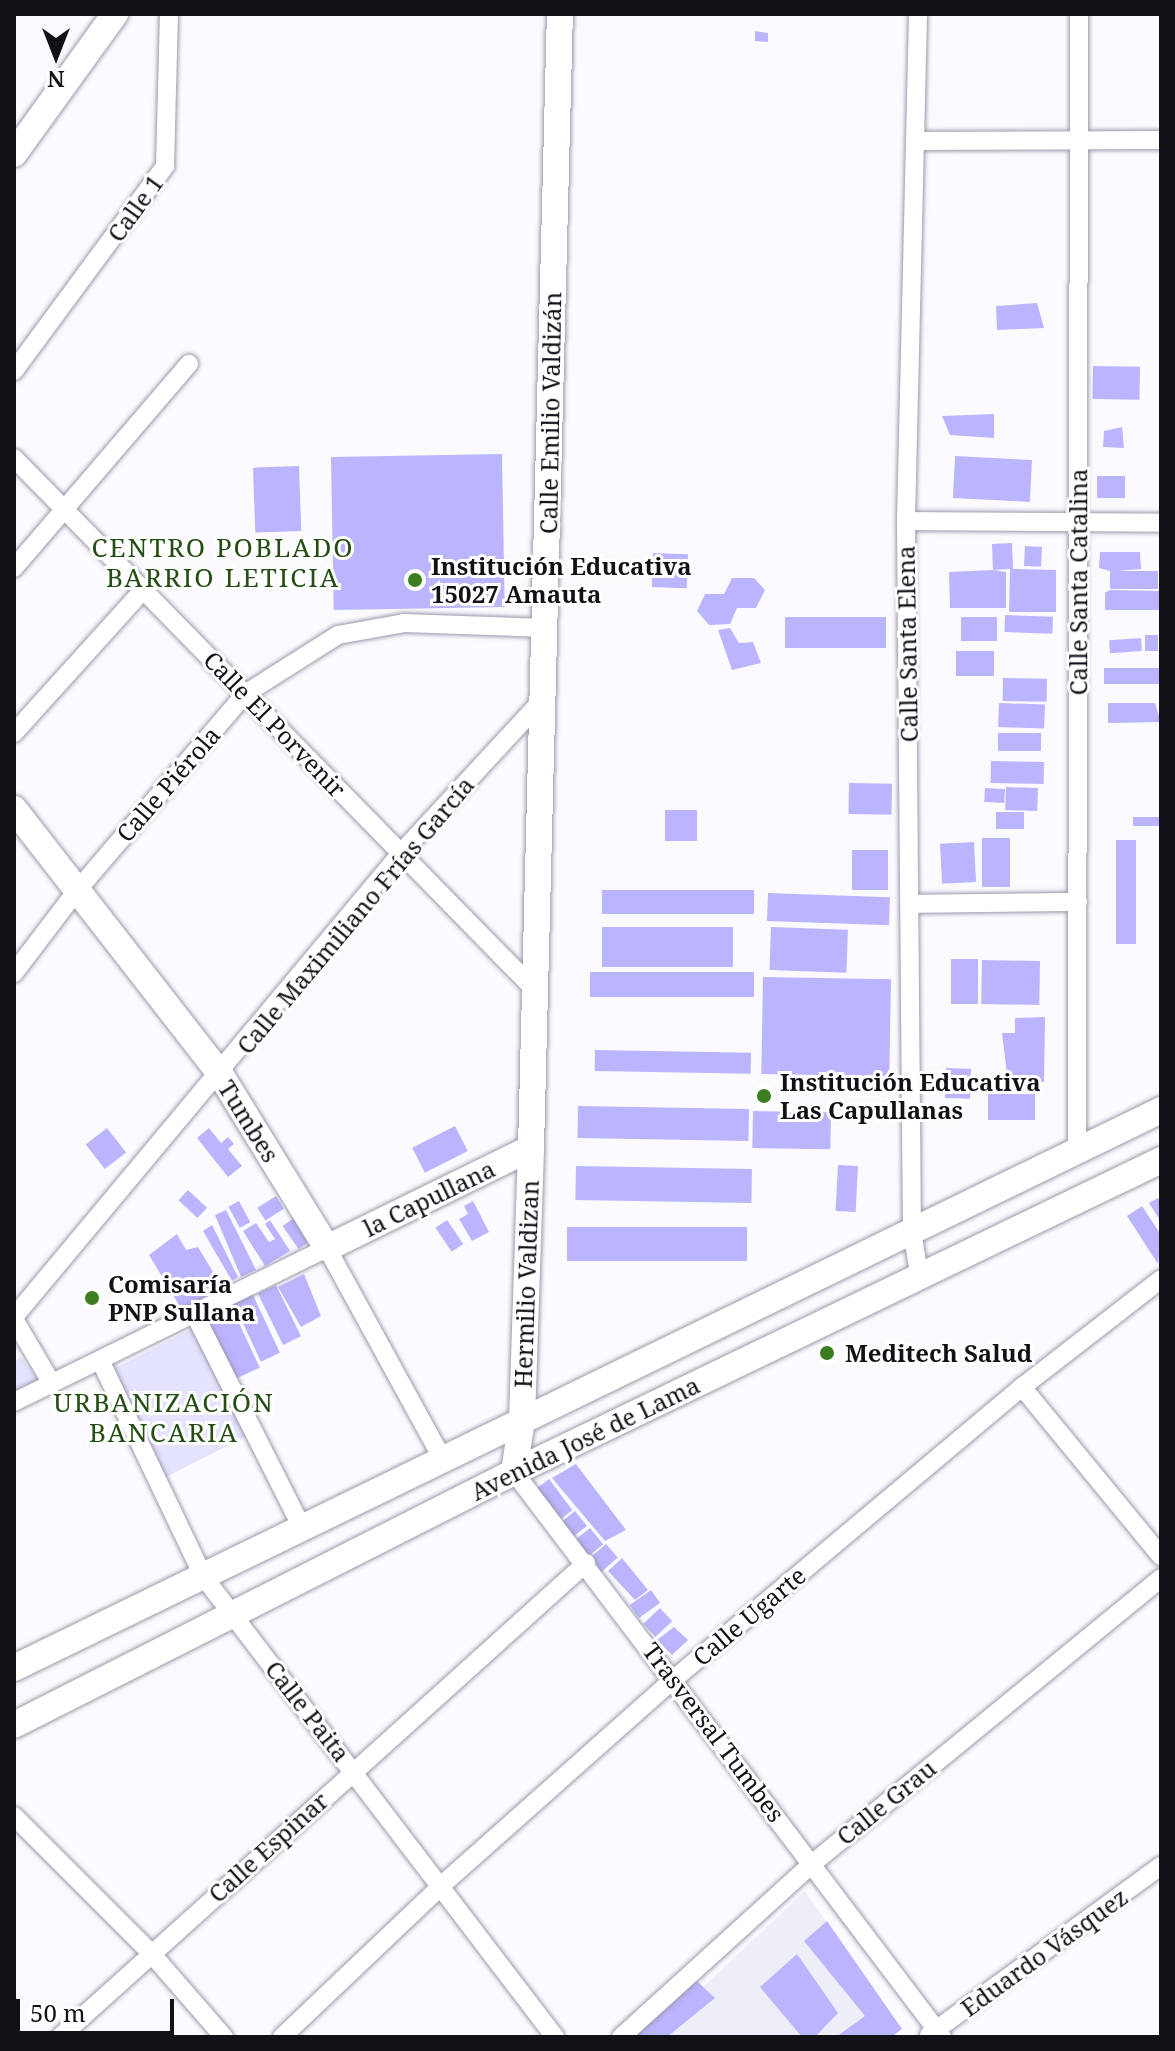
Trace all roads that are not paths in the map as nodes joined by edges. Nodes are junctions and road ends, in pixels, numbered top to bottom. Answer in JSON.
{"nodes":[{"id":1,"x":115,"y":14,"type":"edge"},
{"id":2,"x":169,"y":14,"type":"edge"},
{"id":3,"x":560,"y":14,"type":"edge"},
{"id":4,"x":918,"y":14,"type":"edge"},
{"id":5,"x":1079,"y":14,"type":"edge"},
{"id":6,"x":1079,"y":139,"type":"junction"},
{"id":7,"x":1161,"y":140,"type":"edge"},
{"id":8,"x":918,"y":141,"type":"junction"},
{"id":9,"x":14,"y":154,"type":"edge"},
{"id":10,"x":189,"y":364,"type":"dead end"},
{"id":11,"x":14,"y":371,"type":"edge"},
{"id":12,"x":14,"y":458,"type":"edge"},
{"id":13,"x":65,"y":510,"type":"junction"},
{"id":14,"x":906,"y":521,"type":"junction"},
{"id":15,"x":1078,"y":522,"type":"junction"},
{"id":16,"x":1161,"y":523,"type":"edge"},
{"id":17,"x":14,"y":568,"type":"edge"},
{"id":18,"x":143,"y":590,"type":"junction"},
{"id":19,"x":545,"y":628,"type":"junction"},
{"id":20,"x":245,"y":694,"type":"junction"},
{"id":21,"x":543,"y":699,"type":"junction"},
{"id":22,"x":14,"y":733,"type":"edge"},
{"id":23,"x":14,"y":809,"type":"edge"},
{"id":24,"x":401,"y":853,"type":"junction"},
{"id":25,"x":75,"y":893,"type":"junction"},
{"id":26,"x":1078,"y":902,"type":"junction"},
{"id":27,"x":910,"y":904,"type":"junction"},
{"id":28,"x":14,"y":973,"type":"edge"},
{"id":29,"x":535,"y":990,"type":"junction"},
{"id":30,"x":220,"y":1074,"type":"junction"},
{"id":31,"x":1161,"y":1110,"type":"edge"},
{"id":32,"x":531,"y":1148,"type":"junction"},
{"id":33,"x":1077,"y":1151,"type":"junction"},
{"id":34,"x":1161,"y":1160,"type":"edge"},
{"id":35,"x":912,"y":1232,"type":"junction"},
{"id":36,"x":327,"y":1248,"type":"junction"},
{"id":37,"x":919,"y":1273,"type":"junction"},
{"id":38,"x":1161,"y":1279,"type":"edge"},
{"id":39,"x":195,"y":1315,"type":"junction"},
{"id":40,"x":14,"y":1318,"type":"edge"},
{"id":41,"x":101,"y":1362,"type":"junction"},
{"id":42,"x":51,"y":1382,"type":"junction"},
{"id":43,"x":1022,"y":1387,"type":"junction"},
{"id":44,"x":14,"y":1402,"type":"edge"},
{"id":45,"x":522,"y":1420,"type":"junction"},
{"id":46,"x":443,"y":1460,"type":"junction"},
{"id":47,"x":514,"y":1472,"type":"junction"},
{"id":48,"x":302,"y":1528,"type":"junction"},
{"id":49,"x":1161,"y":1556,"type":"edge"},
{"id":50,"x":586,"y":1563,"type":"junction"},
{"id":51,"x":203,"y":1576,"type":"junction"},
{"id":52,"x":1161,"y":1578,"type":"edge"},
{"id":53,"x":236,"y":1616,"type":"junction"},
{"id":54,"x":14,"y":1668,"type":"edge"},
{"id":55,"x":674,"y":1679,"type":"junction"},
{"id":56,"x":14,"y":1725,"type":"edge"},
{"id":57,"x":354,"y":1770,"type":"junction"},
{"id":58,"x":14,"y":1816,"type":"edge"},
{"id":59,"x":813,"y":1863,"type":"junction"},
{"id":60,"x":1161,"y":1866,"type":"edge"},
{"id":61,"x":443,"y":1884,"type":"junction"},
{"id":62,"x":150,"y":1952,"type":"junction"},
{"id":63,"x":935,"y":2035,"type":"edge"},
{"id":64,"x":60,"y":2037,"type":"edge"},
{"id":65,"x":224,"y":2037,"type":"edge"},
{"id":66,"x":282,"y":2037,"type":"edge"},
{"id":67,"x":555,"y":2037,"type":"edge"},
{"id":68,"x":621,"y":2037,"type":"edge"}],
"edges":[{"from":1,"to":9,"type":"main road"},
{"from":2,"to":11,"type":"street","name":"Calle 1"},
{"from":3,"to":19,"type":"main road","name":"Calle Emilio Valdizán"},
{"from":4,"to":8,"type":"street","name":"Calle Santa Elena"},
{"from":5,"to":6,"type":"street","name":"Calle Santa Catalina"},
{"from":6,"to":7,"type":"street"},
{"from":6,"to":8,"type":"street"},
{"from":6,"to":15,"type":"street","name":"Calle Santa Catalina"},
{"from":8,"to":14,"type":"street","name":"Calle Santa Elena"},
{"from":10,"to":13,"type":"street"},
{"from":12,"to":13,"type":"street","name":"Calle El Porvenir"},
{"from":13,"to":17,"type":"street"},
{"from":13,"to":18,"type":"street","name":"Calle El Porvenir"},
{"from":14,"to":15,"type":"street"},
{"from":14,"to":27,"type":"street","name":"Calle Santa Elena"},
{"from":15,"to":16,"type":"street"},
{"from":15,"to":26,"type":"street","name":"Calle Santa Catalina"},
{"from":18,"to":20,"type":"street","name":"Calle El Porvenir"},
{"from":18,"to":22,"type":"street"},
{"from":19,"to":20,"type":"street","name":"Calle Piérola"},
{"from":19,"to":21,"type":"main road","name":"Calle Emilio Valdizán"},
{"from":20,"to":24,"type":"street","name":"Calle El Porvenir"},
{"from":20,"to":25,"type":"street","name":"Calle Piérola"},
{"from":21,"to":24,"type":"street","name":"Calle Maximiliano Frías García"},
{"from":21,"to":29,"type":"main road","name":"Calle Emilio Valdizán"},
{"from":23,"to":25,"type":"main road","name":"Tumbes"},
{"from":24,"to":29,"type":"street","name":"Calle El Porvenir"},
{"from":24,"to":30,"type":"street","name":"Calle Maximiliano Frías García"},
{"from":25,"to":28,"type":"street","name":"Calle Piérola"},
{"from":25,"to":30,"type":"main road","name":"Tumbes"},
{"from":26,"to":27,"type":"street"},
{"from":26,"to":33,"type":"street","name":"Calle Santa Catalina"},
{"from":27,"to":35,"type":"street","name":"Calle Santa Elena"},
{"from":29,"to":32,"type":"main road","name":"Calle Emilio Valdizán"},
{"from":30,"to":36,"type":"main road","name":"Tumbes"},
{"from":30,"to":40,"type":"street","name":"Calle Maximiliano Frías García"},
{"from":31,"to":33,"type":"main road","name":"Avenida José de Lama"},
{"from":32,"to":36,"type":"main road","name":"la Capullana"},
{"from":32,"to":45,"type":"main road","name":"Hermilio Valdizan"},
{"from":33,"to":35,"type":"main road","name":"Avenida José de Lama"},
{"from":34,"to":37,"type":"main road","name":"Avenida José de Lama"},
{"from":35,"to":37,"type":"street","name":"Calle Santa Elena"},
{"from":35,"to":45,"type":"main road","name":"Avenida José de Lama"},
{"from":36,"to":39,"type":"street"},
{"from":36,"to":46,"type":"street","name":"Tumbes"},
{"from":37,"to":47,"type":"main road","name":"Avenida José de Lama"},
{"from":38,"to":43,"type":"street","name":"Calle Ugarte"},
{"from":39,"to":41,"type":"street"},
{"from":39,"to":48,"type":"street"},
{"from":40,"to":42,"type":"street"},
{"from":41,"to":42,"type":"street"},
{"from":41,"to":51,"type":"street","name":"Calle Paita"},
{"from":42,"to":44,"type":"street"},
{"from":43,"to":49,"type":"street"},
{"from":43,"to":55,"type":"street","name":"Calle Ugarte"},
{"from":45,"to":46,"type":"main road","name":"Avenida José de Lama"},
{"from":45,"to":47,"type":"main road"},
{"from":46,"to":48,"type":"main road","name":"Avenida José de Lama"},
{"from":47,"to":50,"type":"street","name":"Trasversal Tumbes"},
{"from":47,"to":53,"type":"main road","name":"Avenida José de Lama"},
{"from":48,"to":51,"type":"main road","name":"Avenida José de Lama"},
{"from":50,"to":55,"type":"street","name":"Trasversal Tumbes"},
{"from":50,"to":57,"type":"street","name":"Calle Espinar"},
{"from":51,"to":53,"type":"street","name":"Calle Paita"},
{"from":51,"to":54,"type":"main road","name":"Avenida José de Lama"},
{"from":52,"to":59,"type":"street","name":"Calle Grau"},
{"from":53,"to":56,"type":"main road","name":"Avenida José de Lama"},
{"from":53,"to":57,"type":"street","name":"Calle Paita"},
{"from":55,"to":59,"type":"street","name":"Trasversal Tumbes"},
{"from":55,"to":61,"type":"street","name":"Calle Ugarte"},
{"from":57,"to":61,"type":"street","name":"Calle Paita"},
{"from":57,"to":62,"type":"street","name":"Calle Espinar"},
{"from":58,"to":62,"type":"street"},
{"from":59,"to":63,"type":"street","name":"Trasversal Tumbes"},
{"from":59,"to":68,"type":"street","name":"Calle Grau"},
{"from":60,"to":63,"type":"street","name":"Eduardo Vásquez"},
{"from":61,"to":66,"type":"street","name":"Calle Ugarte"},
{"from":61,"to":67,"type":"street","name":"Calle Paita"},
{"from":62,"to":64,"type":"street","name":"Calle Espinar"},
{"from":62,"to":65,"type":"street"}]}
